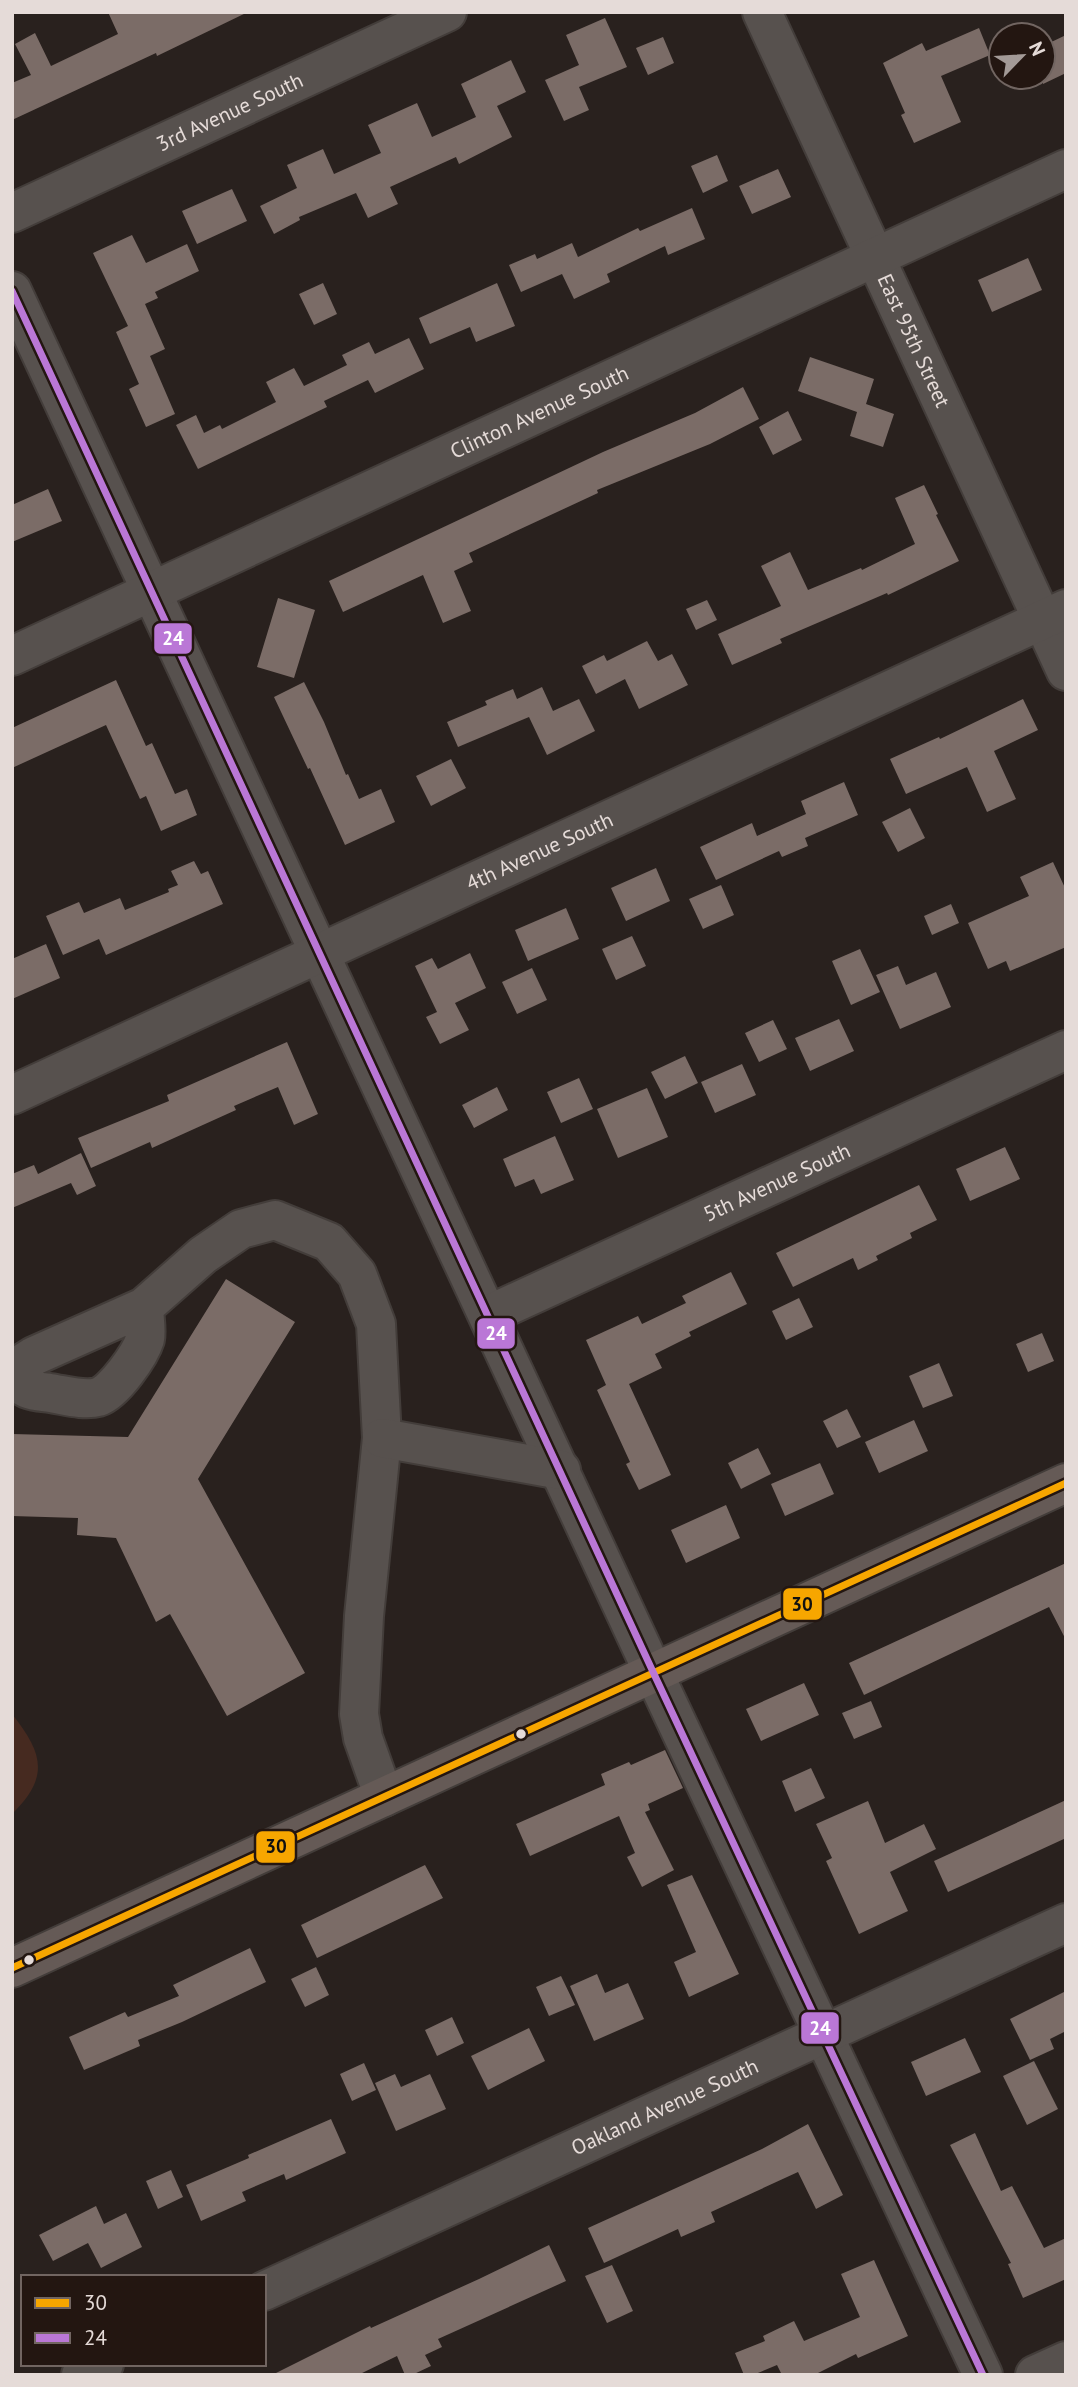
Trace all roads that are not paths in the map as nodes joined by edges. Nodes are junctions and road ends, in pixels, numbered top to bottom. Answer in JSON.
{"nodes":[{"id":1,"x":447,"y":12,"type":"edge"},
{"id":2,"x":762,"y":12,"type":"edge"},
{"id":3,"x":1066,"y":169,"type":"edge"},
{"id":4,"x":12,"y":213,"type":"edge"},
{"id":5,"x":875,"y":258,"type":"junction"},
{"id":6,"x":12,"y":291,"type":"edge"},
{"id":7,"x":151,"y":592,"type":"junction"},
{"id":8,"x":1054,"y":614,"type":"edge"},
{"id":9,"x":12,"y":656,"type":"edge"},
{"id":10,"x":1066,"y":671,"type":"edge"},
{"id":11,"x":319,"y":953,"type":"junction"},
{"id":12,"x":1066,"y":1050,"type":"edge"},
{"id":13,"x":12,"y":1095,"type":"edge"},
{"id":14,"x":144,"y":1307,"type":"dead end"},
{"id":15,"x":488,"y":1315,"type":"junction"},
{"id":16,"x":382,"y":1438,"type":"junction"},
{"id":17,"x":561,"y":1470,"type":"junction"},
{"id":18,"x":1066,"y":1483,"type":"edge"},
{"id":19,"x":654,"y":1674,"type":"junction"},
{"id":20,"x":384,"y":1797,"type":"junction"},
{"id":21,"x":1066,"y":1923,"type":"edge"},
{"id":22,"x":12,"y":1968,"type":"edge"},
{"id":23,"x":823,"y":2035,"type":"junction"},
{"id":24,"x":266,"y":2290,"type":"edge"},
{"id":25,"x":1066,"y":2361,"type":"edge"},
{"id":26,"x":100,"y":2366,"type":"edge"},
{"id":27,"x":81,"y":2375,"type":"edge"},
{"id":28,"x":983,"y":2375,"type":"edge"},
{"id":29,"x":1035,"y":2375,"type":"edge"}],
"edges":[{"from":1,"to":4,"type":"street","name":"3rd Avenue South"},
{"from":2,"to":5,"type":"street","name":"East 95th Street"},
{"from":3,"to":5,"type":"street","name":"Clinton Avenue South"},
{"from":5,"to":7,"type":"street","name":"Clinton Avenue South"},
{"from":5,"to":8,"type":"street","name":"East 95th Street"},
{"from":6,"to":7,"type":"street"},
{"from":7,"to":9,"type":"street","name":"Clinton Avenue South"},
{"from":7,"to":11,"type":"street"},
{"from":8,"to":10,"type":"street","name":"East 95th Street"},
{"from":8,"to":11,"type":"street","name":"4th Avenue South"},
{"from":11,"to":13,"type":"street","name":"4th Avenue South"},
{"from":11,"to":15,"type":"street"},
{"from":12,"to":15,"type":"street","name":"5th Avenue South"},
{"from":14,"to":16,"type":"street"},
{"from":15,"to":17,"type":"street"},
{"from":16,"to":17,"type":"street"},
{"from":16,"to":20,"type":"street"},
{"from":17,"to":19,"type":"street"},
{"from":18,"to":19,"type":"main road"},
{"from":19,"to":20,"type":"main road"},
{"from":19,"to":23,"type":"street"},
{"from":20,"to":22,"type":"main road"},
{"from":21,"to":23,"type":"street","name":"Oakland Avenue South"},
{"from":23,"to":24,"type":"street","name":"Oakland Avenue South"},
{"from":23,"to":28,"type":"street"},
{"from":25,"to":29,"type":"street"},
{"from":26,"to":27,"type":"street"}]}
